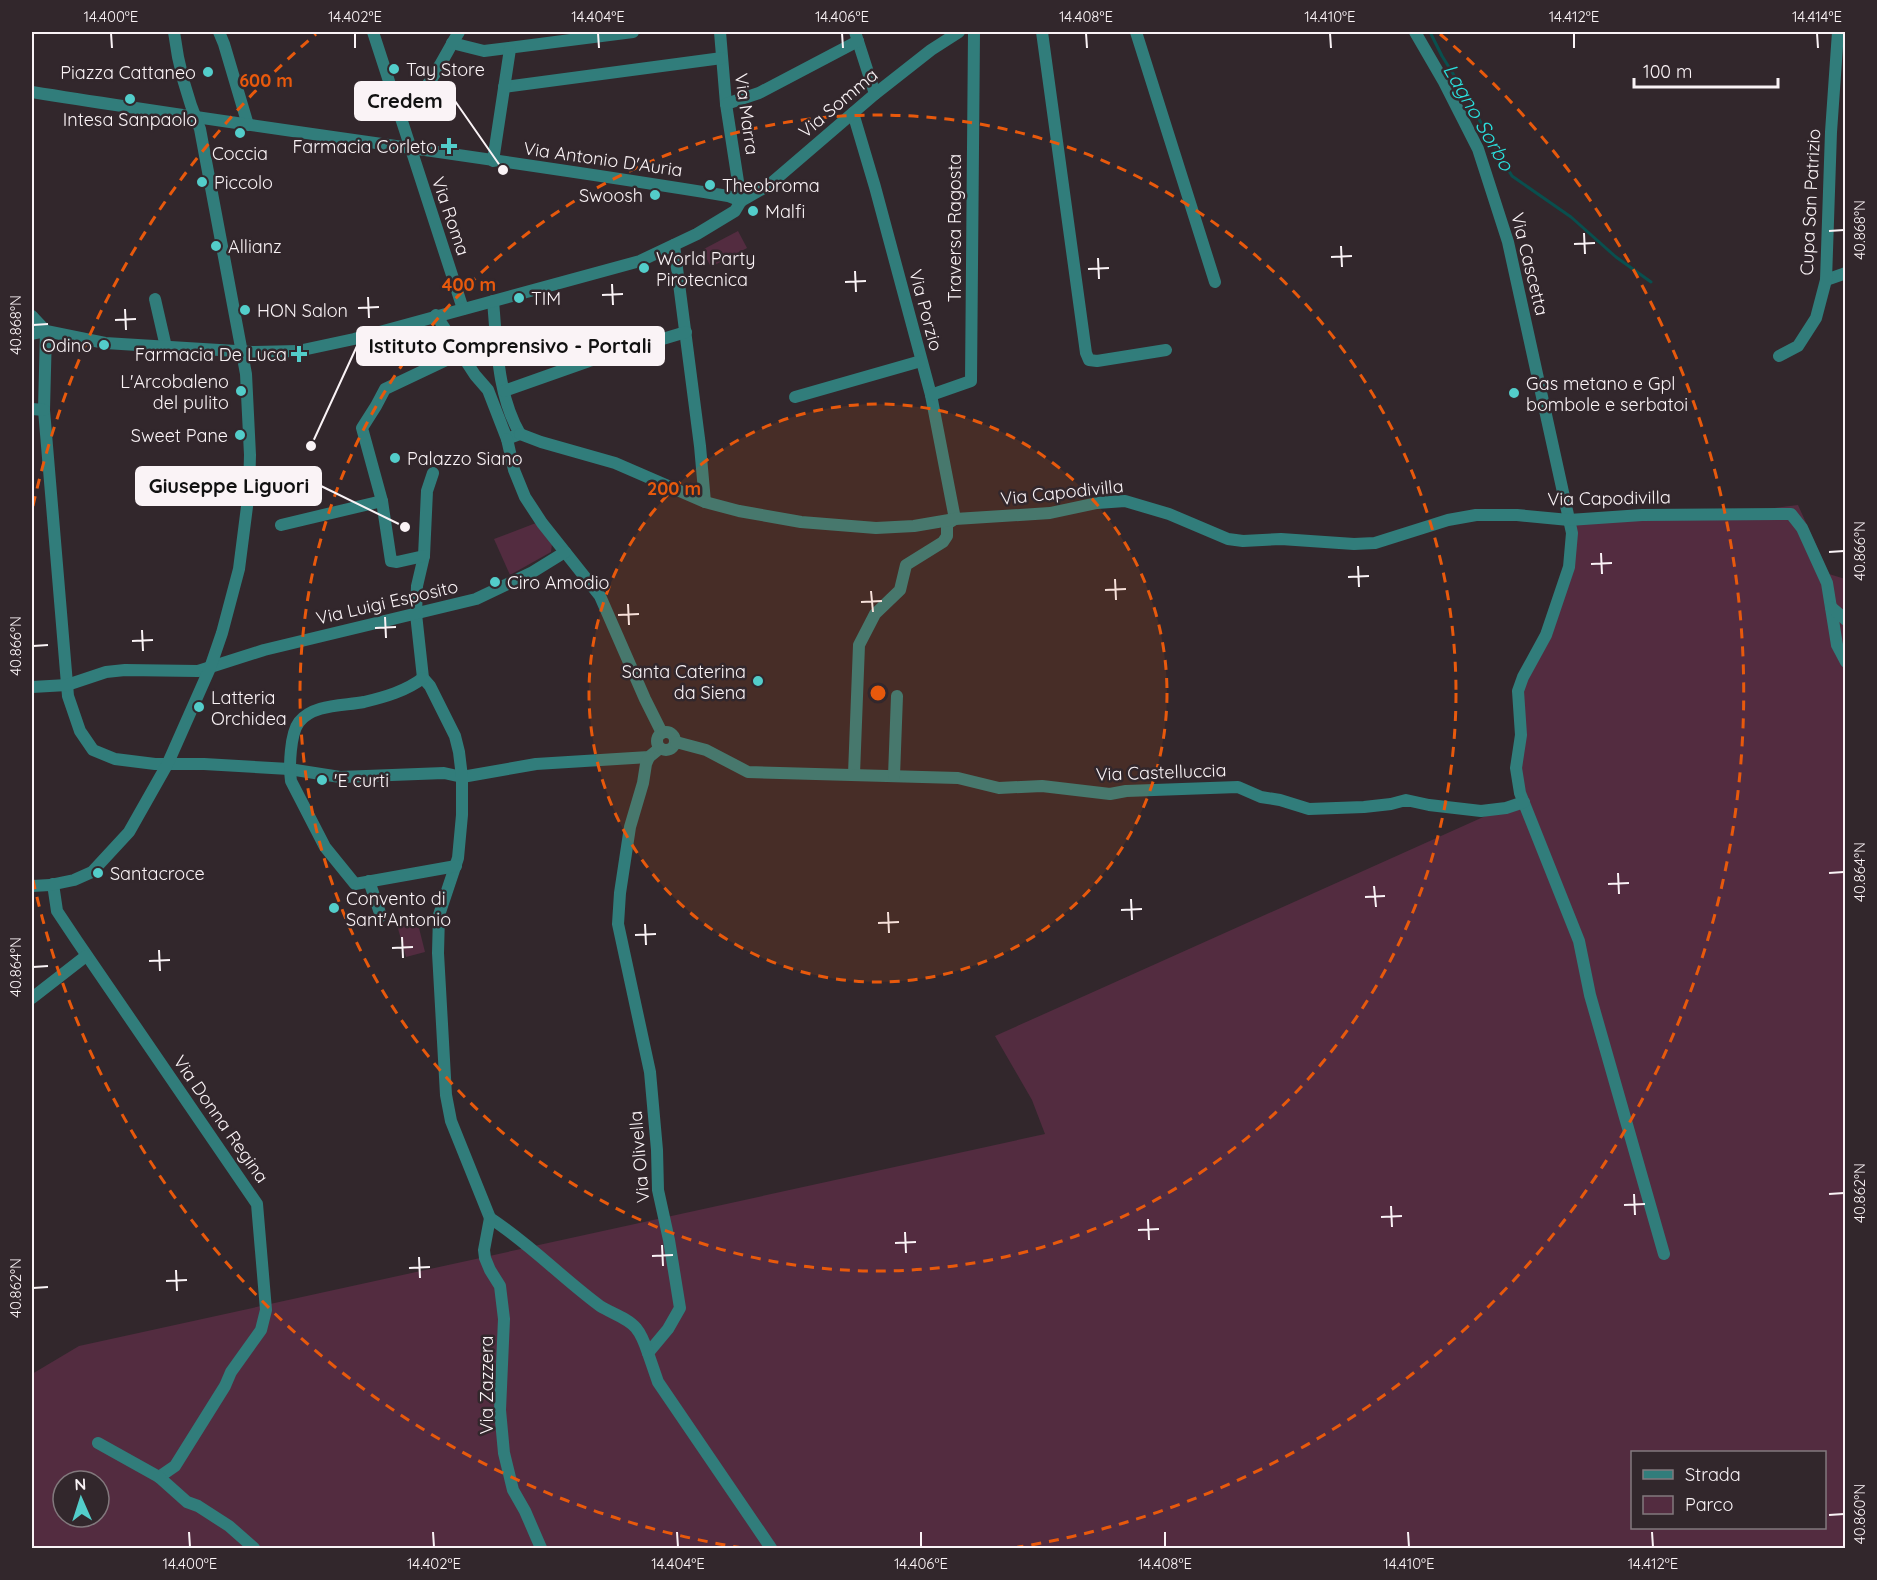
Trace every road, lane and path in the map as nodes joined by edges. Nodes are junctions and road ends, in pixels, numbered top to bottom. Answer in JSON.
{"nodes":[{"id":1,"x":174,"y":32,"type":"edge"},
{"id":2,"x":219,"y":32,"type":"edge"},
{"id":3,"x":373,"y":32,"type":"edge"},
{"id":4,"x":459,"y":32,"type":"edge"},
{"id":5,"x":633,"y":32,"type":"edge"},
{"id":6,"x":720,"y":32,"type":"edge"},
{"id":7,"x":959,"y":32,"type":"edge"},
{"id":8,"x":974,"y":32,"type":"edge"},
{"id":9,"x":1042,"y":32,"type":"edge"},
{"id":10,"x":1136,"y":32,"type":"edge"},
{"id":11,"x":1415,"y":32,"type":"edge"},
{"id":12,"x":1838,"y":32,"type":"edge"},
{"id":13,"x":857,"y":36,"type":"edge"},
{"id":14,"x":452,"y":43,"type":"junction"},
{"id":15,"x":510,"y":49,"type":"junction"},
{"id":16,"x":722,"y":58,"type":"junction"},
{"id":17,"x":504,"y":87,"type":"junction"},
{"id":18,"x":32,"y":92,"type":"edge"},
{"id":19,"x":875,"y":94,"type":"junction"},
{"id":20,"x":726,"y":104,"type":"junction"},
{"id":21,"x":399,"y":111,"type":"junction"},
{"id":22,"x":853,"y":113,"type":"junction"},
{"id":23,"x":195,"y":116,"type":"junction"},
{"id":24,"x":248,"y":125,"type":"junction"},
{"id":25,"x":410,"y":148,"type":"junction"},
{"id":26,"x":493,"y":161,"type":"junction"},
{"id":27,"x":741,"y":201,"type":"junction"},
{"id":28,"x":674,"y":245,"type":"junction"},
{"id":29,"x":1845,"y":273,"type":"edge"},
{"id":30,"x":1826,"y":280,"type":"junction"},
{"id":31,"x":1215,"y":282,"type":"dead end"},
{"id":32,"x":155,"y":299,"type":"dead end"},
{"id":33,"x":493,"y":301,"type":"junction"},
{"id":34,"x":464,"y":309,"type":"junction"},
{"id":35,"x":436,"y":315,"type":"junction"},
{"id":36,"x":32,"y":316,"type":"edge"},
{"id":37,"x":46,"y":331,"type":"junction"},
{"id":38,"x":686,"y":332,"type":"junction"},
{"id":39,"x":32,"y":334,"type":"edge"},
{"id":40,"x":166,"y":347,"type":"junction"},
{"id":41,"x":1166,"y":350,"type":"dead end"},
{"id":42,"x":242,"y":351,"type":"junction"},
{"id":43,"x":461,"y":353,"type":"junction"},
{"id":44,"x":1779,"y":356,"type":"dead end"},
{"id":45,"x":921,"y":361,"type":"junction"},
{"id":46,"x":504,"y":392,"type":"junction"},
{"id":47,"x":930,"y":395,"type":"junction"},
{"id":48,"x":795,"y":397,"type":"dead end"},
{"id":49,"x":38,"y":410,"type":"edge"},
{"id":50,"x":520,"y":434,"type":"junction"},
{"id":51,"x":507,"y":440,"type":"junction"},
{"id":52,"x":433,"y":473,"type":"dead end"},
{"id":53,"x":382,"y":501,"type":"junction"},
{"id":54,"x":705,"y":502,"type":"junction"},
{"id":55,"x":955,"y":519,"type":"junction"},
{"id":56,"x":1569,"y":520,"type":"junction"},
{"id":57,"x":280,"y":525,"type":"dead end"},
{"id":58,"x":565,"y":552,"type":"junction"},
{"id":59,"x":424,"y":556,"type":"junction"},
{"id":60,"x":1831,"y":607,"type":"junction"},
{"id":61,"x":416,"y":614,"type":"junction"},
{"id":62,"x":1845,"y":620,"type":"edge"},
{"id":63,"x":1845,"y":662,"type":"edge"},
{"id":64,"x":210,"y":668,"type":"junction"},
{"id":65,"x":423,"y":678,"type":"junction"},
{"id":66,"x":67,"y":685,"type":"junction"},
{"id":67,"x":32,"y":687,"type":"edge"},
{"id":68,"x":897,"y":696,"type":"dead end"},
{"id":69,"x":662,"y":732,"type":"junction"},
{"id":70,"x":676,"y":742,"type":"junction"},
{"id":71,"x":660,"y":748,"type":"junction"},
{"id":72,"x":649,"y":757,"type":"junction"},
{"id":73,"x":168,"y":763,"type":"junction"},
{"id":74,"x":289,"y":769,"type":"junction"},
{"id":75,"x":854,"y":774,"type":"junction"},
{"id":76,"x":894,"y":776,"type":"junction"},
{"id":77,"x":462,"y":777,"type":"junction"},
{"id":78,"x":1524,"y":802,"type":"junction"},
{"id":79,"x":456,"y":866,"type":"junction"},
{"id":80,"x":369,"y":881,"type":"junction"},
{"id":81,"x":53,"y":884,"type":"junction"},
{"id":82,"x":32,"y":886,"type":"edge"},
{"id":83,"x":381,"y":916,"type":"dead end"},
{"id":84,"x":86,"y":956,"type":"junction"},
{"id":85,"x":32,"y":998,"type":"edge"},
{"id":86,"x":490,"y":1218,"type":"junction"},
{"id":87,"x":1664,"y":1254,"type":"dead end"},
{"id":88,"x":648,"y":1353,"type":"junction"},
{"id":89,"x":98,"y":1443,"type":"dead end"},
{"id":90,"x":159,"y":1477,"type":"junction"},
{"id":91,"x":254,"y":1548,"type":"edge"},
{"id":92,"x":541,"y":1548,"type":"edge"},
{"id":93,"x":771,"y":1548,"type":"edge"}],
"edges":[{"from":1,"to":23,"type":"street"},
{"from":2,"to":24,"type":"street"},
{"from":3,"to":21,"type":"street","name":"Via Roma"},
{"from":4,"to":14,"type":"street"},
{"from":5,"to":15,"type":"street"},
{"from":6,"to":16,"type":"street","name":"Via Marra"},
{"from":7,"to":19,"type":"street","name":"Via Somma"},
{"from":8,"to":47,"type":"street","name":"Traversa Ragosta"},
{"from":9,"to":41,"type":"street"},
{"from":10,"to":31,"type":"street"},
{"from":11,"to":56,"type":"street","name":"Via Cascetta"},
{"from":12,"to":30,"type":"street","name":"Cupa San Patrizio"},
{"from":13,"to":19,"type":"street"},
{"from":13,"to":20,"type":"street"},
{"from":14,"to":15,"type":"street"},
{"from":14,"to":21,"type":"street"},
{"from":15,"to":17,"type":"street"},
{"from":16,"to":17,"type":"street"},
{"from":16,"to":20,"type":"street","name":"Via Marra"},
{"from":17,"to":26,"type":"street"},
{"from":18,"to":23,"type":"street","name":"Via Antonio D'Auria"},
{"from":19,"to":22,"type":"street","name":"Via Somma"},
{"from":20,"to":27,"type":"street","name":"Via Marra"},
{"from":21,"to":25,"type":"street","name":"Via Roma"},
{"from":22,"to":27,"type":"street","name":"Via Somma"},
{"from":22,"to":45,"type":"street","name":"Via Porzio"},
{"from":23,"to":24,"type":"street","name":"Via Antonio D'Auria"},
{"from":23,"to":42,"type":"street"},
{"from":24,"to":25,"type":"street","name":"Via Antonio D'Auria"},
{"from":25,"to":26,"type":"street","name":"Via Antonio D'Auria"},
{"from":25,"to":34,"type":"street","name":"Via Roma"},
{"from":26,"to":27,"type":"street","name":"Via Antonio D'Auria"},
{"from":27,"to":28,"type":"street","name":"Via Somma"},
{"from":28,"to":33,"type":"street","name":"Via Somma"},
{"from":28,"to":38,"type":"street"},
{"from":29,"to":30,"type":"street"},
{"from":30,"to":44,"type":"street","name":"Cupa San Patrizio"},
{"from":32,"to":40,"type":"street"},
{"from":33,"to":34,"type":"street","name":"Via Somma"},
{"from":33,"to":46,"type":"street"},
{"from":34,"to":35,"type":"street","name":"Via Somma"},
{"from":35,"to":42,"type":"street","name":"Via Somma"},
{"from":35,"to":43,"type":"street"},
{"from":36,"to":37,"type":"street"},
{"from":37,"to":39,"type":"street"},
{"from":37,"to":40,"type":"street","name":"Via Somma"},
{"from":37,"to":49,"type":"street"},
{"from":38,"to":46,"type":"street"},
{"from":38,"to":54,"type":"street"},
{"from":40,"to":42,"type":"street","name":"Via Somma"},
{"from":42,"to":64,"type":"street"},
{"from":43,"to":51,"type":"street"},
{"from":43,"to":53,"type":"street"},
{"from":45,"to":47,"type":"street","name":"Via Porzio"},
{"from":45,"to":48,"type":"street"},
{"from":46,"to":50,"type":"street"},
{"from":47,"to":55,"type":"street","name":"Via Porzio"},
{"from":49,"to":66,"type":"street"},
{"from":50,"to":51,"type":"street"},
{"from":50,"to":54,"type":"street","name":"Via Capodivilla"},
{"from":51,"to":58,"type":"street"},
{"from":52,"to":59,"type":"street"},
{"from":53,"to":57,"type":"street"},
{"from":53,"to":59,"type":"street"},
{"from":54,"to":55,"type":"street","name":"Via Capodivilla"},
{"from":55,"to":56,"type":"street","name":"Via Capodivilla"},
{"from":55,"to":75,"type":"street"},
{"from":56,"to":60,"type":"street","name":"Via Capodivilla"},
{"from":56,"to":78,"type":"street","name":"Via Cascetta"},
{"from":58,"to":61,"type":"street","name":"Via Luigi Esposito"},
{"from":58,"to":69,"type":"street"},
{"from":59,"to":61,"type":"street"},
{"from":60,"to":62,"type":"street"},
{"from":60,"to":63,"type":"street"},
{"from":61,"to":64,"type":"street","name":"Via Luigi Esposito"},
{"from":61,"to":65,"type":"street"},
{"from":64,"to":66,"type":"street","name":"Via Luigi Esposito"},
{"from":64,"to":73,"type":"street"},
{"from":65,"to":74,"type":"street"},
{"from":65,"to":77,"type":"street"},
{"from":66,"to":67,"type":"street","name":"Via Luigi Esposito"},
{"from":66,"to":73,"type":"street"},
{"from":68,"to":76,"type":"street"},
{"from":69,"to":70,"type":"street"},
{"from":69,"to":71,"type":"street"},
{"from":70,"to":71,"type":"street"},
{"from":70,"to":75,"type":"street","name":"Via Castelluccia"},
{"from":71,"to":72,"type":"street"},
{"from":72,"to":77,"type":"street"},
{"from":72,"to":88,"type":"street","name":"Via Olivella"},
{"from":73,"to":74,"type":"street"},
{"from":73,"to":81,"type":"street"},
{"from":74,"to":77,"type":"street"},
{"from":74,"to":80,"type":"street"},
{"from":75,"to":76,"type":"street","name":"Via Castelluccia"},
{"from":76,"to":78,"type":"street","name":"Via Castelluccia"},
{"from":77,"to":79,"type":"street"},
{"from":78,"to":87,"type":"street","name":"Via Cascetta"},
{"from":79,"to":80,"type":"street"},
{"from":79,"to":86,"type":"street"},
{"from":80,"to":83,"type":"street"},
{"from":81,"to":82,"type":"street"},
{"from":81,"to":84,"type":"street","name":"Via Donna Regina"},
{"from":84,"to":85,"type":"street"},
{"from":84,"to":90,"type":"street","name":"Via Donna Regina"},
{"from":86,"to":88,"type":"street"},
{"from":86,"to":92,"type":"street","name":"Via Zazzera"},
{"from":88,"to":93,"type":"street"},
{"from":89,"to":90,"type":"street"},
{"from":90,"to":91,"type":"street"}]}
